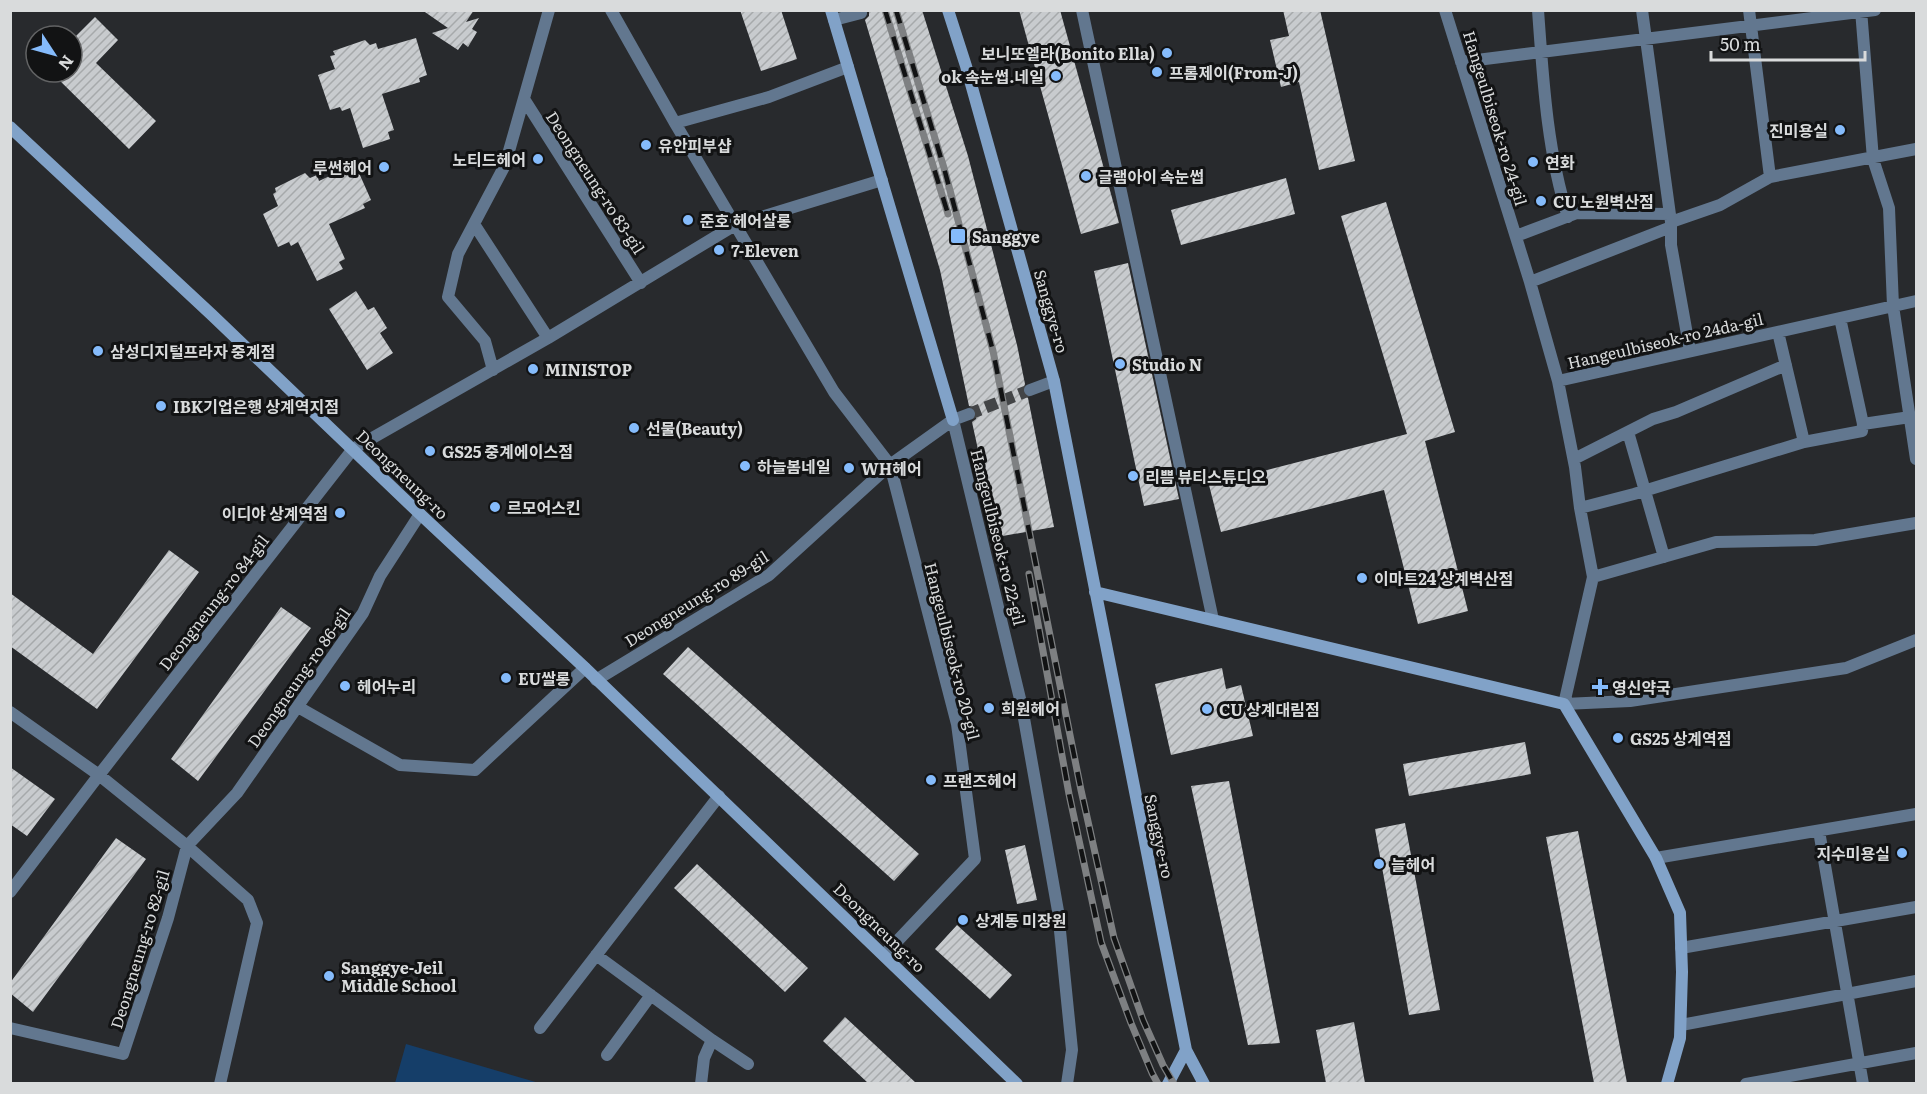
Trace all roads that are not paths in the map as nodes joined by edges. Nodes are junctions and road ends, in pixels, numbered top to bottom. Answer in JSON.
{"nodes":[{"id":1,"x":549,"y":10,"type":"edge"},
{"id":2,"x":611,"y":10,"type":"edge"},
{"id":3,"x":948,"y":10,"type":"edge"},
{"id":4,"x":1082,"y":10,"type":"edge"},
{"id":5,"x":1445,"y":10,"type":"edge"},
{"id":6,"x":1538,"y":10,"type":"edge"},
{"id":7,"x":1642,"y":10,"type":"edge"},
{"id":8,"x":1749,"y":10,"type":"edge"},
{"id":9,"x":1875,"y":10,"type":"edge"},
{"id":10,"x":1862,"y":12,"type":"edge"},
{"id":11,"x":861,"y":13,"type":"dead end"},
{"id":12,"x":833,"y":15,"type":"edge"},
{"id":13,"x":1751,"y":26,"type":"junction"},
{"id":14,"x":1645,"y":40,"type":"junction"},
{"id":15,"x":1541,"y":52,"type":"junction"},
{"id":16,"x":1461,"y":62,"type":"junction"},
{"id":17,"x":848,"y":68,"type":"junction"},
{"id":18,"x":524,"y":99,"type":"junction"},
{"id":19,"x":675,"y":123,"type":"junction"},
{"id":20,"x":10,"y":127,"type":"edge"},
{"id":21,"x":1917,"y":149,"type":"edge"},
{"id":22,"x":1873,"y":159,"type":"junction"},
{"id":23,"x":1770,"y":177,"type":"junction"},
{"id":24,"x":882,"y":180,"type":"junction"},
{"id":25,"x":1568,"y":217,"type":"junction"},
{"id":26,"x":1671,"y":221,"type":"junction"},
{"id":27,"x":474,"y":224,"type":"junction"},
{"id":28,"x":735,"y":225,"type":"junction"},
{"id":29,"x":1516,"y":236,"type":"junction"},
{"id":30,"x":1530,"y":282,"type":"junction"},
{"id":31,"x":641,"y":283,"type":"junction"},
{"id":32,"x":1917,"y":302,"type":"edge"},
{"id":33,"x":1893,"y":306,"type":"junction"},
{"id":34,"x":1840,"y":318,"type":"junction"},
{"id":35,"x":1778,"y":332,"type":"junction"},
{"id":36,"x":548,"y":338,"type":"junction"},
{"id":37,"x":1690,"y":351,"type":"junction"},
{"id":38,"x":1786,"y":365,"type":"junction"},
{"id":39,"x":493,"y":370,"type":"junction"},
{"id":40,"x":1054,"y":381,"type":"junction"},
{"id":41,"x":1558,"y":381,"type":"junction"},
{"id":42,"x":1030,"y":390,"type":"tunnel mouth"},
{"id":43,"x":969,"y":414,"type":"tunnel mouth"},
{"id":44,"x":1910,"y":417,"type":"junction"},
{"id":45,"x":953,"y":420,"type":"junction"},
{"id":46,"x":1863,"y":424,"type":"junction"},
{"id":47,"x":1628,"y":432,"type":"junction"},
{"id":48,"x":1804,"y":442,"type":"junction"},
{"id":49,"x":353,"y":449,"type":"junction"},
{"id":50,"x":1574,"y":459,"type":"junction"},
{"id":51,"x":1917,"y":459,"type":"edge"},
{"id":52,"x":890,"y":465,"type":"junction"},
{"id":53,"x":1646,"y":489,"type":"junction"},
{"id":54,"x":1580,"y":508,"type":"junction"},
{"id":55,"x":420,"y":514,"type":"junction"},
{"id":56,"x":1917,"y":523,"type":"edge"},
{"id":57,"x":1664,"y":556,"type":"junction"},
{"id":58,"x":1593,"y":576,"type":"junction"},
{"id":59,"x":1095,"y":591,"type":"junction"},
{"id":60,"x":1213,"y":620,"type":"junction"},
{"id":61,"x":1917,"y":640,"type":"edge"},
{"id":62,"x":585,"y":668,"type":"junction"},
{"id":63,"x":596,"y":680,"type":"junction"},
{"id":64,"x":1564,"y":704,"type":"junction"},
{"id":65,"x":297,"y":707,"type":"junction"},
{"id":66,"x":10,"y":711,"type":"edge"},
{"id":67,"x":99,"y":775,"type":"junction"},
{"id":68,"x":719,"y":796,"type":"junction"},
{"id":69,"x":1917,"y":814,"type":"edge"},
{"id":70,"x":1819,"y":831,"type":"junction"},
{"id":71,"x":187,"y":846,"type":"junction"},
{"id":72,"x":1656,"y":858,"type":"junction"},
{"id":73,"x":10,"y":892,"type":"edge"},
{"id":74,"x":1917,"y":907,"type":"edge"},
{"id":75,"x":1835,"y":921,"type":"junction"},
{"id":76,"x":1681,"y":948,"type":"junction"},
{"id":77,"x":885,"y":954,"type":"junction"},
{"id":78,"x":596,"y":955,"type":"junction"},
{"id":79,"x":1917,"y":981,"type":"edge"},
{"id":80,"x":1848,"y":994,"type":"junction"},
{"id":81,"x":651,"y":995,"type":"junction"},
{"id":82,"x":1681,"y":1025,"type":"junction"},
{"id":83,"x":10,"y":1028,"type":"edge"},
{"id":84,"x":540,"y":1028,"type":"dead end"},
{"id":85,"x":712,"y":1040,"type":"junction"},
{"id":86,"x":1186,"y":1050,"type":"junction"},
{"id":87,"x":1917,"y":1053,"type":"edge"},
{"id":88,"x":607,"y":1055,"type":"dead end"},
{"id":89,"x":1860,"y":1063,"type":"junction"},
{"id":90,"x":748,"y":1064,"type":"dead end"},
{"id":91,"x":220,"y":1083,"type":"edge"},
{"id":92,"x":701,"y":1083,"type":"edge"},
{"id":93,"x":1017,"y":1083,"type":"edge"},
{"id":94,"x":1067,"y":1083,"type":"edge"},
{"id":95,"x":1168,"y":1083,"type":"edge"},
{"id":96,"x":1204,"y":1083,"type":"edge"},
{"id":97,"x":1668,"y":1083,"type":"edge"},
{"id":98,"x":1746,"y":1083,"type":"edge"},
{"id":99,"x":1863,"y":1083,"type":"edge"}],
"edges":[{"from":1,"to":18,"type":"street","name":"Deongneung-ro 83-gil"},
{"from":2,"to":19,"type":"street","name":"Hangeulbiseok-ro 20-gil"},
{"from":3,"to":40,"type":"main road","name":"Sanggye-ro"},
{"from":4,"to":60,"type":"street"},
{"from":5,"to":16,"type":"street","name":"Hangeulbiseok-ro 24-gil"},
{"from":6,"to":15,"type":"street"},
{"from":7,"to":14,"type":"street"},
{"from":8,"to":13,"type":"street"},
{"from":9,"to":10,"type":"street"},
{"from":10,"to":13,"type":"street"},
{"from":10,"to":22,"type":"street"},
{"from":11,"to":12,"type":"street"},
{"from":12,"to":17,"type":"main road","name":"Hangeulbiseok-ro 22-gil"},
{"from":13,"to":14,"type":"street"},
{"from":13,"to":23,"type":"street"},
{"from":14,"to":15,"type":"street"},
{"from":14,"to":26,"type":"street"},
{"from":15,"to":16,"type":"street"},
{"from":15,"to":25,"type":"street"},
{"from":16,"to":29,"type":"street","name":"Hangeulbiseok-ro 24-gil"},
{"from":17,"to":19,"type":"street"},
{"from":17,"to":24,"type":"main road","name":"Hangeulbiseok-ro 22-gil"},
{"from":18,"to":27,"type":"street","name":"Deongneung-ro 83-gil"},
{"from":18,"to":31,"type":"street","name":"Deongneung-ro 83-gil"},
{"from":19,"to":28,"type":"street","name":"Hangeulbiseok-ro 20-gil"},
{"from":20,"to":49,"type":"main road","name":"Deongneung-ro"},
{"from":21,"to":22,"type":"street"},
{"from":22,"to":23,"type":"street"},
{"from":22,"to":33,"type":"street"},
{"from":23,"to":26,"type":"street"},
{"from":24,"to":28,"type":"street"},
{"from":24,"to":45,"type":"main road","name":"Hangeulbiseok-ro 22-gil"},
{"from":25,"to":26,"type":"street"},
{"from":25,"to":29,"type":"street"},
{"from":26,"to":30,"type":"street"},
{"from":26,"to":37,"type":"street"},
{"from":27,"to":36,"type":"street"},
{"from":27,"to":39,"type":"street","name":"Deongneung-ro 83-gil"},
{"from":28,"to":31,"type":"street"},
{"from":28,"to":52,"type":"street","name":"Hangeulbiseok-ro 20-gil"},
{"from":29,"to":30,"type":"street","name":"Hangeulbiseok-ro 24-gil"},
{"from":30,"to":41,"type":"street","name":"Hangeulbiseok-ro 24-gil"},
{"from":31,"to":36,"type":"street"},
{"from":32,"to":33,"type":"street","name":"Hangeulbiseok-ro 24da-gil"},
{"from":33,"to":34,"type":"street","name":"Hangeulbiseok-ro 24da-gil"},
{"from":33,"to":44,"type":"street"},
{"from":34,"to":35,"type":"street","name":"Hangeulbiseok-ro 24da-gil"},
{"from":34,"to":46,"type":"street"},
{"from":35,"to":37,"type":"street","name":"Hangeulbiseok-ro 24da-gil"},
{"from":35,"to":38,"type":"street","name":"Hangeulbiseok-ro 24da-gil"},
{"from":36,"to":39,"type":"street"},
{"from":37,"to":41,"type":"street","name":"Hangeulbiseok-ro 24da-gil"},
{"from":38,"to":47,"type":"street"},
{"from":38,"to":48,"type":"street","name":"Hangeulbiseok-ro 24da-gil"},
{"from":39,"to":49,"type":"street"},
{"from":40,"to":42,"type":"street"},
{"from":40,"to":59,"type":"main road","name":"Sanggye-ro"},
{"from":41,"to":50,"type":"street","name":"Hangeulbiseok-ro 24-gil"},
{"from":43,"to":45,"type":"street"},
{"from":44,"to":46,"type":"street"},
{"from":44,"to":51,"type":"street"},
{"from":45,"to":52,"type":"street"},
{"from":45,"to":94,"type":"street","name":"Hangeulbiseok-ro 22-gil"},
{"from":46,"to":48,"type":"street"},
{"from":47,"to":50,"type":"street"},
{"from":47,"to":53,"type":"street"},
{"from":48,"to":53,"type":"street"},
{"from":49,"to":55,"type":"main road","name":"Deongneung-ro"},
{"from":49,"to":67,"type":"street","name":"Deongneung-ro 84-gil"},
{"from":50,"to":54,"type":"street","name":"Hangeulbiseok-ro 24-gil"},
{"from":52,"to":63,"type":"street","name":"Deongneung-ro 89-gil"},
{"from":52,"to":77,"type":"street","name":"Hangeulbiseok-ro 20-gil"},
{"from":53,"to":54,"type":"street"},
{"from":53,"to":57,"type":"street"},
{"from":54,"to":58,"type":"street","name":"Hangeulbiseok-ro 24-gil"},
{"from":55,"to":62,"type":"main road","name":"Deongneung-ro"},
{"from":55,"to":65,"type":"street","name":"Deongneung-ro 86-gil"},
{"from":56,"to":57,"type":"street"},
{"from":57,"to":58,"type":"street"},
{"from":58,"to":64,"type":"street","name":"Hangeulbiseok-ro 24-gil"},
{"from":59,"to":60,"type":"main road"},
{"from":59,"to":86,"type":"main road","name":"Sanggye-ro"},
{"from":60,"to":64,"type":"main road"},
{"from":61,"to":64,"type":"street"},
{"from":62,"to":63,"type":"main road","name":"Deongneung-ro"},
{"from":62,"to":65,"type":"street"},
{"from":63,"to":68,"type":"main road","name":"Deongneung-ro"},
{"from":64,"to":72,"type":"main road"},
{"from":65,"to":71,"type":"street","name":"Deongneung-ro 86-gil"},
{"from":66,"to":67,"type":"street"},
{"from":67,"to":71,"type":"street"},
{"from":67,"to":73,"type":"street","name":"Deongneung-ro 84-gil"},
{"from":68,"to":77,"type":"main road","name":"Deongneung-ro"},
{"from":68,"to":78,"type":"street"},
{"from":69,"to":70,"type":"street"},
{"from":70,"to":72,"type":"street"},
{"from":70,"to":75,"type":"street"},
{"from":71,"to":83,"type":"street","name":"Deongneung-ro 82-gil"},
{"from":71,"to":91,"type":"street"},
{"from":72,"to":76,"type":"main road"},
{"from":74,"to":75,"type":"street"},
{"from":75,"to":76,"type":"street"},
{"from":75,"to":80,"type":"street"},
{"from":76,"to":82,"type":"main road"},
{"from":77,"to":93,"type":"main road","name":"Deongneung-ro"},
{"from":78,"to":81,"type":"street"},
{"from":78,"to":84,"type":"street"},
{"from":79,"to":80,"type":"street"},
{"from":80,"to":82,"type":"street"},
{"from":80,"to":89,"type":"street"},
{"from":81,"to":85,"type":"street"},
{"from":81,"to":88,"type":"street"},
{"from":82,"to":97,"type":"main road"},
{"from":85,"to":90,"type":"street"},
{"from":85,"to":92,"type":"street"},
{"from":86,"to":95,"type":"main road"},
{"from":86,"to":96,"type":"main road","name":"Sanggye-ro"},
{"from":87,"to":89,"type":"street"},
{"from":89,"to":98,"type":"street"},
{"from":89,"to":99,"type":"street"}]}
